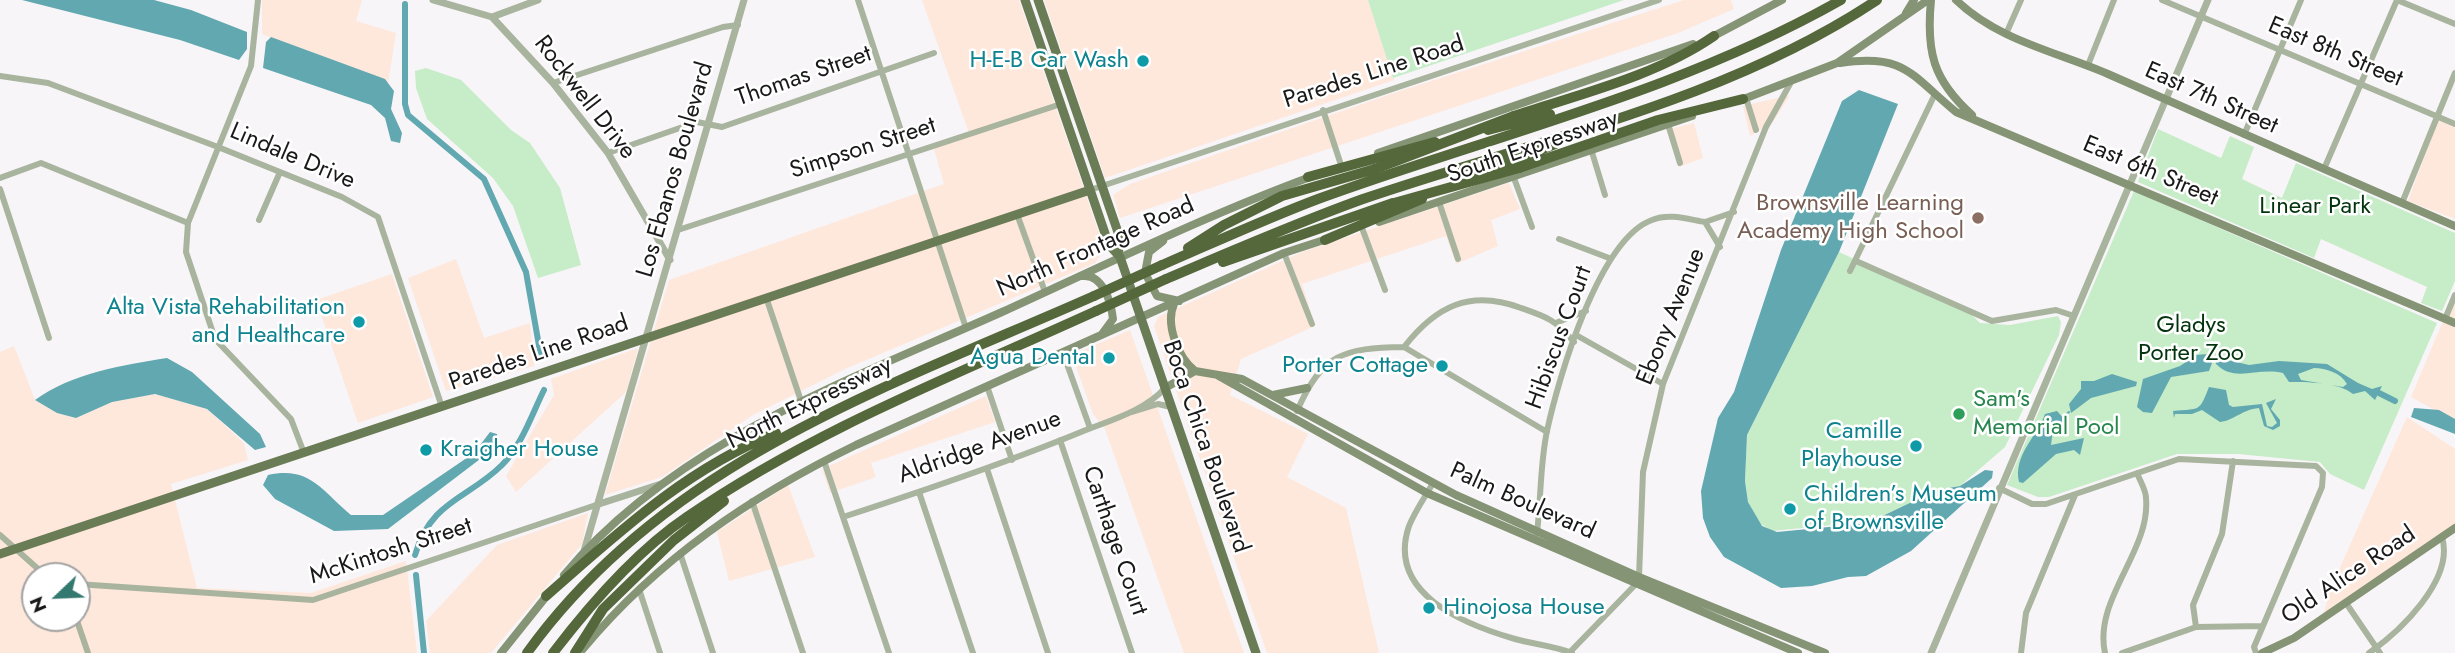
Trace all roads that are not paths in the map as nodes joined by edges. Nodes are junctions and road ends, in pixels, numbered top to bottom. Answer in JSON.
{"nodes":[{"id":1,"x":258,"y":0,"type":"edge"},
{"id":2,"x":433,"y":0,"type":"edge"},
{"id":3,"x":538,"y":0,"type":"edge"},
{"id":4,"x":744,"y":0,"type":"edge"},
{"id":5,"x":858,"y":0,"type":"edge"},
{"id":6,"x":1025,"y":0,"type":"edge"},
{"id":7,"x":1038,"y":0,"type":"edge"},
{"id":8,"x":1659,"y":0,"type":"edge"},
{"id":9,"x":1841,"y":0,"type":"edge"},
{"id":10,"x":1877,"y":0,"type":"edge"},
{"id":11,"x":1883,"y":0,"type":"edge"},
{"id":12,"x":1914,"y":0,"type":"edge"},
{"id":13,"x":1930,"y":0,"type":"edge"},
{"id":14,"x":1956,"y":0,"type":"edge"},
{"id":15,"x":2021,"y":0,"type":"edge"},
{"id":16,"x":2114,"y":0,"type":"edge"},
{"id":17,"x":2162,"y":0,"type":"edge"},
{"id":18,"x":2208,"y":0,"type":"edge"},
{"id":19,"x":2301,"y":0,"type":"edge"},
{"id":20,"x":2397,"y":0,"type":"edge"},
{"id":21,"x":1778,"y":1,"type":"edge"},
{"id":22,"x":1963,"y":4,"type":"edge"},
{"id":23,"x":1857,"y":13,"type":"junction"},
{"id":24,"x":2201,"y":16,"type":"junction"},
{"id":25,"x":492,"y":17,"type":"junction"},
{"id":26,"x":1902,"y":18,"type":"junction"},
{"id":27,"x":2455,"y":24,"type":"edge"},
{"id":28,"x":738,"y":25,"type":"junction"},
{"id":29,"x":2006,"y":34,"type":"junction"},
{"id":30,"x":1714,"y":36,"type":"junction"},
{"id":31,"x":2279,"y":51,"type":"junction"},
{"id":32,"x":934,"y":53,"type":"dead end"},
{"id":33,"x":1837,"y":63,"type":"junction"},
{"id":34,"x":2088,"y":65,"type":"junction"},
{"id":35,"x":882,"y":71,"type":"junction"},
{"id":36,"x":2455,"y":73,"type":"edge"},
{"id":37,"x":0,"y":76,"type":"edge"},
{"id":38,"x":553,"y":83,"type":"junction"},
{"id":39,"x":1790,"y":84,"type":"junction"},
{"id":40,"x":2358,"y":85,"type":"junction"},
{"id":41,"x":1651,"y":88,"type":"junction"},
{"id":42,"x":1935,"y":94,"type":"junction"},
{"id":43,"x":1745,"y":99,"type":"junction"},
{"id":44,"x":2164,"y":101,"type":"junction"},
{"id":45,"x":1060,"y":104,"type":"junction"},
{"id":46,"x":1323,"y":110,"type":"junction"},
{"id":47,"x":1635,"y":111,"type":"junction"},
{"id":48,"x":2436,"y":116,"type":"junction"},
{"id":49,"x":1979,"y":121,"type":"junction"},
{"id":50,"x":1668,"y":124,"type":"junction"},
{"id":51,"x":2455,"y":124,"type":"edge"},
{"id":52,"x":709,"y":125,"type":"junction"},
{"id":53,"x":1756,"y":130,"type":"dead end"},
{"id":54,"x":2244,"y":135,"type":"junction"},
{"id":55,"x":218,"y":147,"type":"junction"},
{"id":56,"x":1591,"y":149,"type":"junction"},
{"id":57,"x":608,"y":153,"type":"junction"},
{"id":58,"x":910,"y":155,"type":"junction"},
{"id":59,"x":1680,"y":163,"type":"dead end"},
{"id":60,"x":1341,"y":165,"type":"junction"},
{"id":61,"x":2323,"y":169,"type":"junction"},
{"id":62,"x":280,"y":172,"type":"junction"},
{"id":63,"x":1516,"y":173,"type":"junction"},
{"id":64,"x":1308,"y":177,"type":"junction"},
{"id":65,"x":0,"y":178,"type":"edge"},
{"id":66,"x":2130,"y":183,"type":"junction"},
{"id":67,"x":1102,"y":186,"type":"junction"},
{"id":68,"x":0,"y":188,"type":"edge"},
{"id":69,"x":1090,"y":190,"type":"junction"},
{"id":70,"x":1605,"y":195,"type":"dead end"},
{"id":71,"x":1439,"y":202,"type":"junction"},
{"id":72,"x":2402,"y":203,"type":"junction"},
{"id":73,"x":1734,"y":212,"type":"junction"},
{"id":74,"x":1017,"y":214,"type":"junction"},
{"id":75,"x":259,"y":220,"type":"dead end"},
{"id":76,"x":1705,"y":222,"type":"junction"},
{"id":77,"x":188,"y":223,"type":"junction"},
{"id":78,"x":2455,"y":226,"type":"edge"},
{"id":79,"x":1532,"y":227,"type":"dead end"},
{"id":80,"x":1362,"y":228,"type":"junction"},
{"id":81,"x":678,"y":230,"type":"junction"},
{"id":82,"x":1171,"y":235,"type":"junction"},
{"id":83,"x":1559,"y":239,"type":"dead end"},
{"id":84,"x":938,"y":240,"type":"junction"},
{"id":85,"x":1325,"y":240,"type":"junction"},
{"id":86,"x":1720,"y":247,"type":"junction"},
{"id":87,"x":1284,"y":253,"type":"junction"},
{"id":88,"x":1119,"y":255,"type":"junction"},
{"id":89,"x":1609,"y":258,"type":"junction"},
{"id":90,"x":1458,"y":259,"type":"dead end"},
{"id":91,"x":670,"y":260,"type":"junction"},
{"id":92,"x":1856,"y":261,"type":"junction"},
{"id":93,"x":1162,"y":265,"type":"junction"},
{"id":94,"x":1850,"y":271,"type":"dead end"},
{"id":95,"x":1078,"y":276,"type":"junction"},
{"id":96,"x":1167,"y":279,"type":"junction"},
{"id":97,"x":1385,"y":290,"type":"dead end"},
{"id":98,"x":1045,"y":292,"type":"junction"},
{"id":99,"x":2455,"y":295,"type":"edge"},
{"id":100,"x":766,"y":300,"type":"junction"},
{"id":101,"x":1177,"y":302,"type":"junction"},
{"id":102,"x":1586,"y":311,"type":"junction"},
{"id":103,"x":1096,"y":312,"type":"joint"},
{"id":104,"x":2074,"y":316,"type":"junction"},
{"id":105,"x":1141,"y":319,"type":"junction"},
{"id":106,"x":2445,"y":319,"type":"junction"},
{"id":107,"x":1558,"y":322,"type":"junction"},
{"id":108,"x":2455,"y":323,"type":"edge"},
{"id":109,"x":1312,"y":324,"type":"dead end"},
{"id":110,"x":966,"y":328,"type":"junction"},
{"id":111,"x":648,"y":337,"type":"junction"},
{"id":112,"x":1096,"y":337,"type":"junction"},
{"id":113,"x":49,"y":338,"type":"dead end"},
{"id":114,"x":1575,"y":338,"type":"junction"},
{"id":115,"x":1404,"y":347,"type":"junction"},
{"id":116,"x":1062,"y":353,"type":"junction"},
{"id":117,"x":1195,"y":371,"type":"junction"},
{"id":118,"x":1211,"y":372,"type":"junction"},
{"id":119,"x":1663,"y":384,"type":"junction"},
{"id":120,"x":987,"y":386,"type":"junction"},
{"id":121,"x":1165,"y":388,"type":"junction"},
{"id":122,"x":1307,"y":388,"type":"junction"},
{"id":123,"x":873,"y":394,"type":"junction"},
{"id":124,"x":1273,"y":395,"type":"junction"},
{"id":125,"x":801,"y":401,"type":"junction"},
{"id":126,"x":442,"y":407,"type":"junction"},
{"id":127,"x":1171,"y":407,"type":"junction"},
{"id":128,"x":1298,"y":408,"type":"junction"},
{"id":129,"x":1130,"y":412,"type":"junction"},
{"id":130,"x":1294,"y":419,"type":"junction"},
{"id":131,"x":1090,"y":428,"type":"junction"},
{"id":132,"x":1547,"y":432,"type":"junction"},
{"id":133,"x":1060,"y":440,"type":"junction"},
{"id":134,"x":304,"y":453,"type":"junction"},
{"id":135,"x":1012,"y":460,"type":"junction"},
{"id":136,"x":776,"y":461,"type":"junction"},
{"id":137,"x":824,"y":461,"type":"junction"},
{"id":138,"x":2233,"y":461,"type":"junction"},
{"id":139,"x":987,"y":468,"type":"junction"},
{"id":140,"x":2137,"y":473,"type":"junction"},
{"id":141,"x":666,"y":483,"type":"junction"},
{"id":142,"x":1433,"y":483,"type":"junction"},
{"id":143,"x":1999,"y":488,"type":"junction"},
{"id":144,"x":919,"y":492,"type":"junction"},
{"id":145,"x":1427,"y":493,"type":"junction"},
{"id":146,"x":2075,"y":495,"type":"junction"},
{"id":147,"x":752,"y":500,"type":"junction"},
{"id":148,"x":599,"y":504,"type":"junction"},
{"id":149,"x":843,"y":517,"type":"junction"},
{"id":150,"x":2455,"y":528,"type":"edge"},
{"id":151,"x":1537,"y":531,"type":"junction"},
{"id":152,"x":0,"y":535,"type":"edge"},
{"id":153,"x":2442,"y":537,"type":"junction"},
{"id":154,"x":1535,"y":541,"type":"junction"},
{"id":155,"x":16,"y":549,"type":"junction"},
{"id":156,"x":584,"y":551,"type":"junction"},
{"id":157,"x":680,"y":553,"type":"junction"},
{"id":158,"x":0,"y":554,"type":"edge"},
{"id":159,"x":30,"y":562,"type":"edge"},
{"id":160,"x":1637,"y":581,"type":"junction"},
{"id":161,"x":91,"y":585,"type":"edge"},
{"id":162,"x":639,"y":589,"type":"junction"},
{"id":163,"x":547,"y":596,"type":"junction"},
{"id":164,"x":2346,"y":603,"type":"junction"},
{"id":165,"x":2262,"y":626,"type":"junction"},
{"id":166,"x":2196,"y":627,"type":"junction"},
{"id":167,"x":81,"y":632,"type":"edge"},
{"id":168,"x":2379,"y":650,"type":"edge"},
{"id":169,"x":1571,"y":652,"type":"edge"},
{"id":170,"x":88,"y":653,"type":"edge"},
{"id":171,"x":500,"y":653,"type":"edge"},
{"id":172,"x":527,"y":653,"type":"edge"},
{"id":173,"x":553,"y":653,"type":"edge"},
{"id":174,"x":577,"y":653,"type":"edge"},
{"id":175,"x":660,"y":653,"type":"edge"},
{"id":176,"x":713,"y":653,"type":"edge"},
{"id":177,"x":803,"y":653,"type":"edge"},
{"id":178,"x":889,"y":653,"type":"edge"},
{"id":179,"x":973,"y":653,"type":"edge"},
{"id":180,"x":1048,"y":653,"type":"edge"},
{"id":181,"x":1132,"y":653,"type":"edge"},
{"id":182,"x":1256,"y":653,"type":"edge"},
{"id":183,"x":1798,"y":653,"type":"edge"},
{"id":184,"x":1825,"y":653,"type":"edge"},
{"id":185,"x":1931,"y":653,"type":"edge"},
{"id":186,"x":2021,"y":653,"type":"edge"},
{"id":187,"x":2105,"y":653,"type":"edge"},
{"id":188,"x":2122,"y":653,"type":"edge"},
{"id":189,"x":2256,"y":653,"type":"edge"},
{"id":190,"x":2262,"y":653,"type":"edge"},
{"id":191,"x":2369,"y":653,"type":"edge"}],
"edges":[{"from":1,"to":55,"type":"street"},
{"from":2,"to":25,"type":"street"},
{"from":3,"to":25,"type":"street"},
{"from":4,"to":28,"type":"street","name":"Los Ebanos Boulevard"},
{"from":5,"to":35,"type":"street"},
{"from":6,"to":45,"type":"main road","name":"Boca Chica Boulevard"},
{"from":7,"to":67,"type":"main road","name":"Boca Chica Boulevard"},
{"from":8,"to":46,"type":"street","name":"Paredes Line Road"},
{"from":9,"to":41,"type":"highway","name":"South Expressway"},
{"from":10,"to":23,"type":"highway","name":"South Expressway"},
{"from":11,"to":23,"type":"highway"},
{"from":12,"to":26,"type":"main road"},
{"from":13,"to":26,"type":"main road","name":"South Expressway"},
{"from":13,"to":49,"type":"main road"},
{"from":14,"to":22,"type":"main road","name":"East 7th Street"},
{"from":15,"to":29,"type":"street"},
{"from":16,"to":34,"type":"street"},
{"from":17,"to":24,"type":"street","name":"East 8th Street"},
{"from":18,"to":24,"type":"street"},
{"from":19,"to":31,"type":"street"},
{"from":20,"to":27,"type":"street"},
{"from":20,"to":40,"type":"street"},
{"from":21,"to":30,"type":"main road","name":"North Frontage Road"},
{"from":22,"to":29,"type":"main road","name":"East 7th Street"},
{"from":23,"to":47,"type":"highway","name":"South Expressway"},
{"from":24,"to":31,"type":"street","name":"East 8th Street"},
{"from":24,"to":44,"type":"street"},
{"from":25,"to":38,"type":"street","name":"Rockwell Drive"},
{"from":26,"to":33,"type":"main road","name":"South Expressway"},
{"from":28,"to":38,"type":"street"},
{"from":28,"to":52,"type":"street","name":"Los Ebanos Boulevard"},
{"from":29,"to":34,"type":"main road","name":"East 7th Street"},
{"from":30,"to":60,"type":"main road","name":"North Frontage Road"},
{"from":30,"to":93,"type":"highway","bridge":true},
{"from":31,"to":40,"type":"street","name":"East 8th Street"},
{"from":31,"to":54,"type":"street"},
{"from":32,"to":35,"type":"street","name":"Thomas Street"},
{"from":33,"to":39,"type":"main road","name":"South Expressway"},
{"from":33,"to":42,"type":"main road","name":"East 6th Street"},
{"from":34,"to":44,"type":"main road","name":"East 7th Street"},
{"from":35,"to":52,"type":"street","name":"Thomas Street"},
{"from":35,"to":58,"type":"street"},
{"from":36,"to":48,"type":"street"},
{"from":37,"to":55,"type":"street","name":"Lindale Drive"},
{"from":38,"to":57,"type":"street","name":"Rockwell Drive"},
{"from":39,"to":43,"type":"main road","name":"South Expressway"},
{"from":39,"to":73,"type":"street","name":"Ebony Avenue"},
{"from":40,"to":48,"type":"street","name":"East 8th Street"},
{"from":40,"to":61,"type":"street"},
{"from":41,"to":64,"type":"highway"},
{"from":41,"to":93,"type":"highway","name":"South Expressway"},
{"from":42,"to":49,"type":"main road","name":"East 6th Street"},
{"from":42,"to":92,"type":"street"},
{"from":43,"to":50,"type":"main road","name":"South Expressway"},
{"from":43,"to":53,"type":"street"},
{"from":43,"to":63,"type":"highway"},
{"from":44,"to":54,"type":"main road","name":"East 7th Street"},
{"from":44,"to":66,"type":"street"},
{"from":45,"to":58,"type":"street","name":"Simpson Street"},
{"from":45,"to":69,"type":"main road","name":"Boca Chica Boulevard"},
{"from":46,"to":60,"type":"street"},
{"from":46,"to":67,"type":"street","name":"Paredes Line Road"},
{"from":47,"to":85,"type":"highway"},
{"from":47,"to":96,"type":"highway","name":"South Expressway"},
{"from":48,"to":51,"type":"street","name":"East 8th Street"},
{"from":48,"to":72,"type":"street"},
{"from":49,"to":66,"type":"main road","name":"East 6th Street"},
{"from":50,"to":56,"type":"main road","name":"South Expressway"},
{"from":50,"to":59,"type":"street"},
{"from":52,"to":57,"type":"street","name":"Thomas Street"},
{"from":52,"to":81,"type":"street","name":"Los Ebanos Boulevard"},
{"from":54,"to":61,"type":"main road","name":"East 7th Street"},
{"from":55,"to":62,"type":"street","name":"Lindale Drive"},
{"from":55,"to":77,"type":"street"},
{"from":56,"to":63,"type":"main road","name":"South Expressway"},
{"from":56,"to":70,"type":"street"},
{"from":57,"to":91,"type":"street","name":"Rockwell Drive"},
{"from":58,"to":81,"type":"street","name":"Simpson Street"},
{"from":58,"to":84,"type":"street"},
{"from":60,"to":64,"type":"main road","name":"North Frontage Road"},
{"from":61,"to":72,"type":"main road","name":"East 7th Street"},
{"from":62,"to":75,"type":"street"},
{"from":62,"to":126,"type":"street","name":"Lindale Drive"},
{"from":63,"to":71,"type":"main road","name":"South Expressway"},
{"from":63,"to":79,"type":"street"},
{"from":63,"to":96,"type":"highway","bridge":true},
{"from":64,"to":82,"type":"main road","name":"North Frontage Road"},
{"from":65,"to":77,"type":"street"},
{"from":66,"to":104,"type":"street"},
{"from":66,"to":106,"type":"main road","name":"East 6th Street"},
{"from":67,"to":69,"type":"street","name":"Paredes Line Road"},
{"from":67,"to":88,"type":"main road","name":"Boca Chica Boulevard"},
{"from":68,"to":113,"type":"street"},
{"from":69,"to":74,"type":"main road","name":"Paredes Line Road"},
{"from":69,"to":88,"type":"main road","name":"Boca Chica Boulevard"},
{"from":71,"to":80,"type":"main road","name":"South Expressway"},
{"from":71,"to":90,"type":"street"},
{"from":72,"to":78,"type":"main road","name":"East 7th Street"},
{"from":73,"to":76,"type":"street","name":"Hibiscus Court"},
{"from":73,"to":86,"type":"street","name":"Ebony Avenue"},
{"from":74,"to":84,"type":"main road","name":"Paredes Line Road"},
{"from":74,"to":98,"type":"street"},
{"from":76,"to":86,"type":"street"},
{"from":76,"to":89,"type":"street","name":"Hibiscus Court"},
{"from":77,"to":134,"type":"street"},
{"from":80,"to":85,"type":"main road","name":"South Expressway"},
{"from":80,"to":97,"type":"street"},
{"from":81,"to":91,"type":"street","name":"Los Ebanos Boulevard"},
{"from":82,"to":88,"type":"main road","name":"North Frontage Road"},
{"from":82,"to":101,"type":"main road"},
{"from":83,"to":89,"type":"street"},
{"from":84,"to":100,"type":"main road","name":"Paredes Line Road"},
{"from":84,"to":110,"type":"street"},
{"from":85,"to":87,"type":"main road","name":"South Expressway"},
{"from":86,"to":119,"type":"street","name":"Ebony Avenue"},
{"from":87,"to":101,"type":"main road","name":"South Expressway"},
{"from":87,"to":109,"type":"street"},
{"from":88,"to":95,"type":"main road","name":"North Frontage Road"},
{"from":88,"to":105,"type":"main road","name":"Boca Chica Boulevard"},
{"from":89,"to":102,"type":"street","name":"Hibiscus Court"},
{"from":91,"to":111,"type":"street","name":"Los Ebanos Boulevard"},
{"from":92,"to":94,"type":"street"},
{"from":92,"to":104,"type":"street"},
{"from":93,"to":123,"type":"highway","name":"North Expressway","bridge":true},
{"from":95,"to":98,"type":"main road","name":"North Frontage Road"},
{"from":95,"to":112,"type":"main road"},
{"from":96,"to":103,"type":"highway","name":"South Expressway","bridge":true},
{"from":98,"to":110,"type":"main road","name":"North Frontage Road"},
{"from":99,"to":106,"type":"street"},
{"from":100,"to":111,"type":"main road","name":"Paredes Line Road"},
{"from":100,"to":125,"type":"street"},
{"from":101,"to":105,"type":"main road","name":"South Expressway"},
{"from":101,"to":117,"type":"main road"},
{"from":102,"to":107,"type":"street"},
{"from":102,"to":114,"type":"street","name":"Hibiscus Court"},
{"from":103,"to":136,"type":"highway","name":"North Expressway"},
{"from":104,"to":143,"type":"street"},
{"from":105,"to":112,"type":"main road"},
{"from":105,"to":121,"type":"main road","name":"Boca Chica Boulevard"},
{"from":106,"to":108,"type":"main road","name":"East 6th Street"},
{"from":107,"to":114,"type":"street"},
{"from":107,"to":115,"type":"street"},
{"from":110,"to":125,"type":"main road","name":"North Frontage Road"},
{"from":111,"to":126,"type":"main road","name":"Paredes Line Road"},
{"from":111,"to":148,"type":"street","name":"Los Ebanos Boulevard"},
{"from":112,"to":116,"type":"main road"},
{"from":114,"to":119,"type":"street"},
{"from":114,"to":132,"type":"street","name":"Hibiscus Court"},
{"from":115,"to":122,"type":"street"},
{"from":115,"to":132,"type":"street"},
{"from":116,"to":120,"type":"main road"},
{"from":116,"to":131,"type":"street"},
{"from":117,"to":118,"type":"main road","name":"Palm Boulevard"},
{"from":117,"to":121,"type":"main road"},
{"from":118,"to":124,"type":"main road","name":"Palm Boulevard"},
{"from":118,"to":130,"type":"main road","name":"Palm Boulevard"},
{"from":119,"to":160,"type":"street","name":"Ebony Avenue"},
{"from":120,"to":135,"type":"street"},
{"from":120,"to":137,"type":"main road"},
{"from":121,"to":127,"type":"main road","name":"Boca Chica Boulevard"},
{"from":121,"to":129,"type":"street","name":"Aldridge Avenue"},
{"from":122,"to":124,"type":"main road"},
{"from":122,"to":128,"type":"street"},
{"from":123,"to":163,"type":"highway"},
{"from":123,"to":172,"type":"highway","name":"North Expressway"},
{"from":124,"to":128,"type":"main road","name":"Palm Boulevard"},
{"from":125,"to":141,"type":"main road","name":"North Frontage Road"},
{"from":126,"to":134,"type":"main road","name":"Paredes Line Road"},
{"from":127,"to":129,"type":"street","name":"Aldridge Avenue"},
{"from":127,"to":182,"type":"main road","name":"Boca Chica Boulevard"},
{"from":128,"to":130,"type":"street"},
{"from":128,"to":142,"type":"main road","name":"Palm Boulevard"},
{"from":129,"to":131,"type":"street","name":"Aldridge Avenue"},
{"from":130,"to":145,"type":"main road","name":"Palm Boulevard"},
{"from":131,"to":133,"type":"street","name":"Aldridge Avenue"},
{"from":132,"to":151,"type":"street","name":"Hibiscus Court"},
{"from":133,"to":135,"type":"street","name":"Aldridge Avenue"},
{"from":133,"to":181,"type":"street","name":"Carthage Court"},
{"from":134,"to":155,"type":"main road","name":"Paredes Line Road"},
{"from":135,"to":139,"type":"street","name":"Aldridge Avenue"},
{"from":136,"to":173,"type":"highway","name":"North Expressway"},
{"from":136,"to":174,"type":"highway"},
{"from":137,"to":147,"type":"main road"},
{"from":137,"to":149,"type":"street"},
{"from":138,"to":140,"type":"street"},
{"from":138,"to":165,"type":"street"},
{"from":138,"to":166,"type":"street"},
{"from":139,"to":144,"type":"street","name":"Aldridge Avenue"},
{"from":139,"to":180,"type":"street"},
{"from":140,"to":146,"type":"street"},
{"from":140,"to":187,"type":"street"},
{"from":141,"to":148,"type":"street","name":"McKintosh Street"},
{"from":141,"to":156,"type":"main road","name":"North Frontage Road"},
{"from":142,"to":145,"type":"street"},
{"from":142,"to":151,"type":"main road","name":"Palm Boulevard"},
{"from":143,"to":146,"type":"street"},
{"from":143,"to":185,"type":"street"},
{"from":144,"to":149,"type":"street","name":"Aldridge Avenue"},
{"from":144,"to":179,"type":"street"},
{"from":145,"to":154,"type":"main road","name":"Palm Boulevard"},
{"from":145,"to":169,"type":"street"},
{"from":146,"to":186,"type":"street"},
{"from":147,"to":157,"type":"main road"},
{"from":147,"to":177,"type":"street"},
{"from":148,"to":156,"type":"street","name":"Los Ebanos Boulevard"},
{"from":148,"to":161,"type":"street","name":"McKintosh Street"},
{"from":149,"to":178,"type":"street"},
{"from":150,"to":153,"type":"main road","name":"Old Alice Road"},
{"from":151,"to":154,"type":"street","name":"Hibiscus Court"},
{"from":151,"to":160,"type":"main road","name":"Palm Boulevard"},
{"from":152,"to":155,"type":"street"},
{"from":153,"to":164,"type":"main road","name":"Old Alice Road"},
{"from":153,"to":168,"type":"street"},
{"from":154,"to":160,"type":"main road","name":"Palm Boulevard"},
{"from":155,"to":158,"type":"main road","name":"Paredes Line Road"},
{"from":155,"to":159,"type":"street"},
{"from":156,"to":163,"type":"main road","name":"North Frontage Road"},
{"from":157,"to":162,"type":"main road"},
{"from":157,"to":176,"type":"street"},
{"from":160,"to":169,"type":"street"},
{"from":160,"to":183,"type":"main road","name":"Palm Boulevard"},
{"from":160,"to":184,"type":"main road","name":"Palm Boulevard"},
{"from":162,"to":174,"type":"main road"},
{"from":162,"to":175,"type":"street"},
{"from":163,"to":171,"type":"main road","name":"North Frontage Road"},
{"from":164,"to":168,"type":"street"},
{"from":164,"to":190,"type":"main road","name":"Old Alice Road"},
{"from":165,"to":166,"type":"street"},
{"from":165,"to":189,"type":"street"},
{"from":166,"to":188,"type":"street"},
{"from":167,"to":170,"type":"street"},
{"from":168,"to":191,"type":"street"}]}
